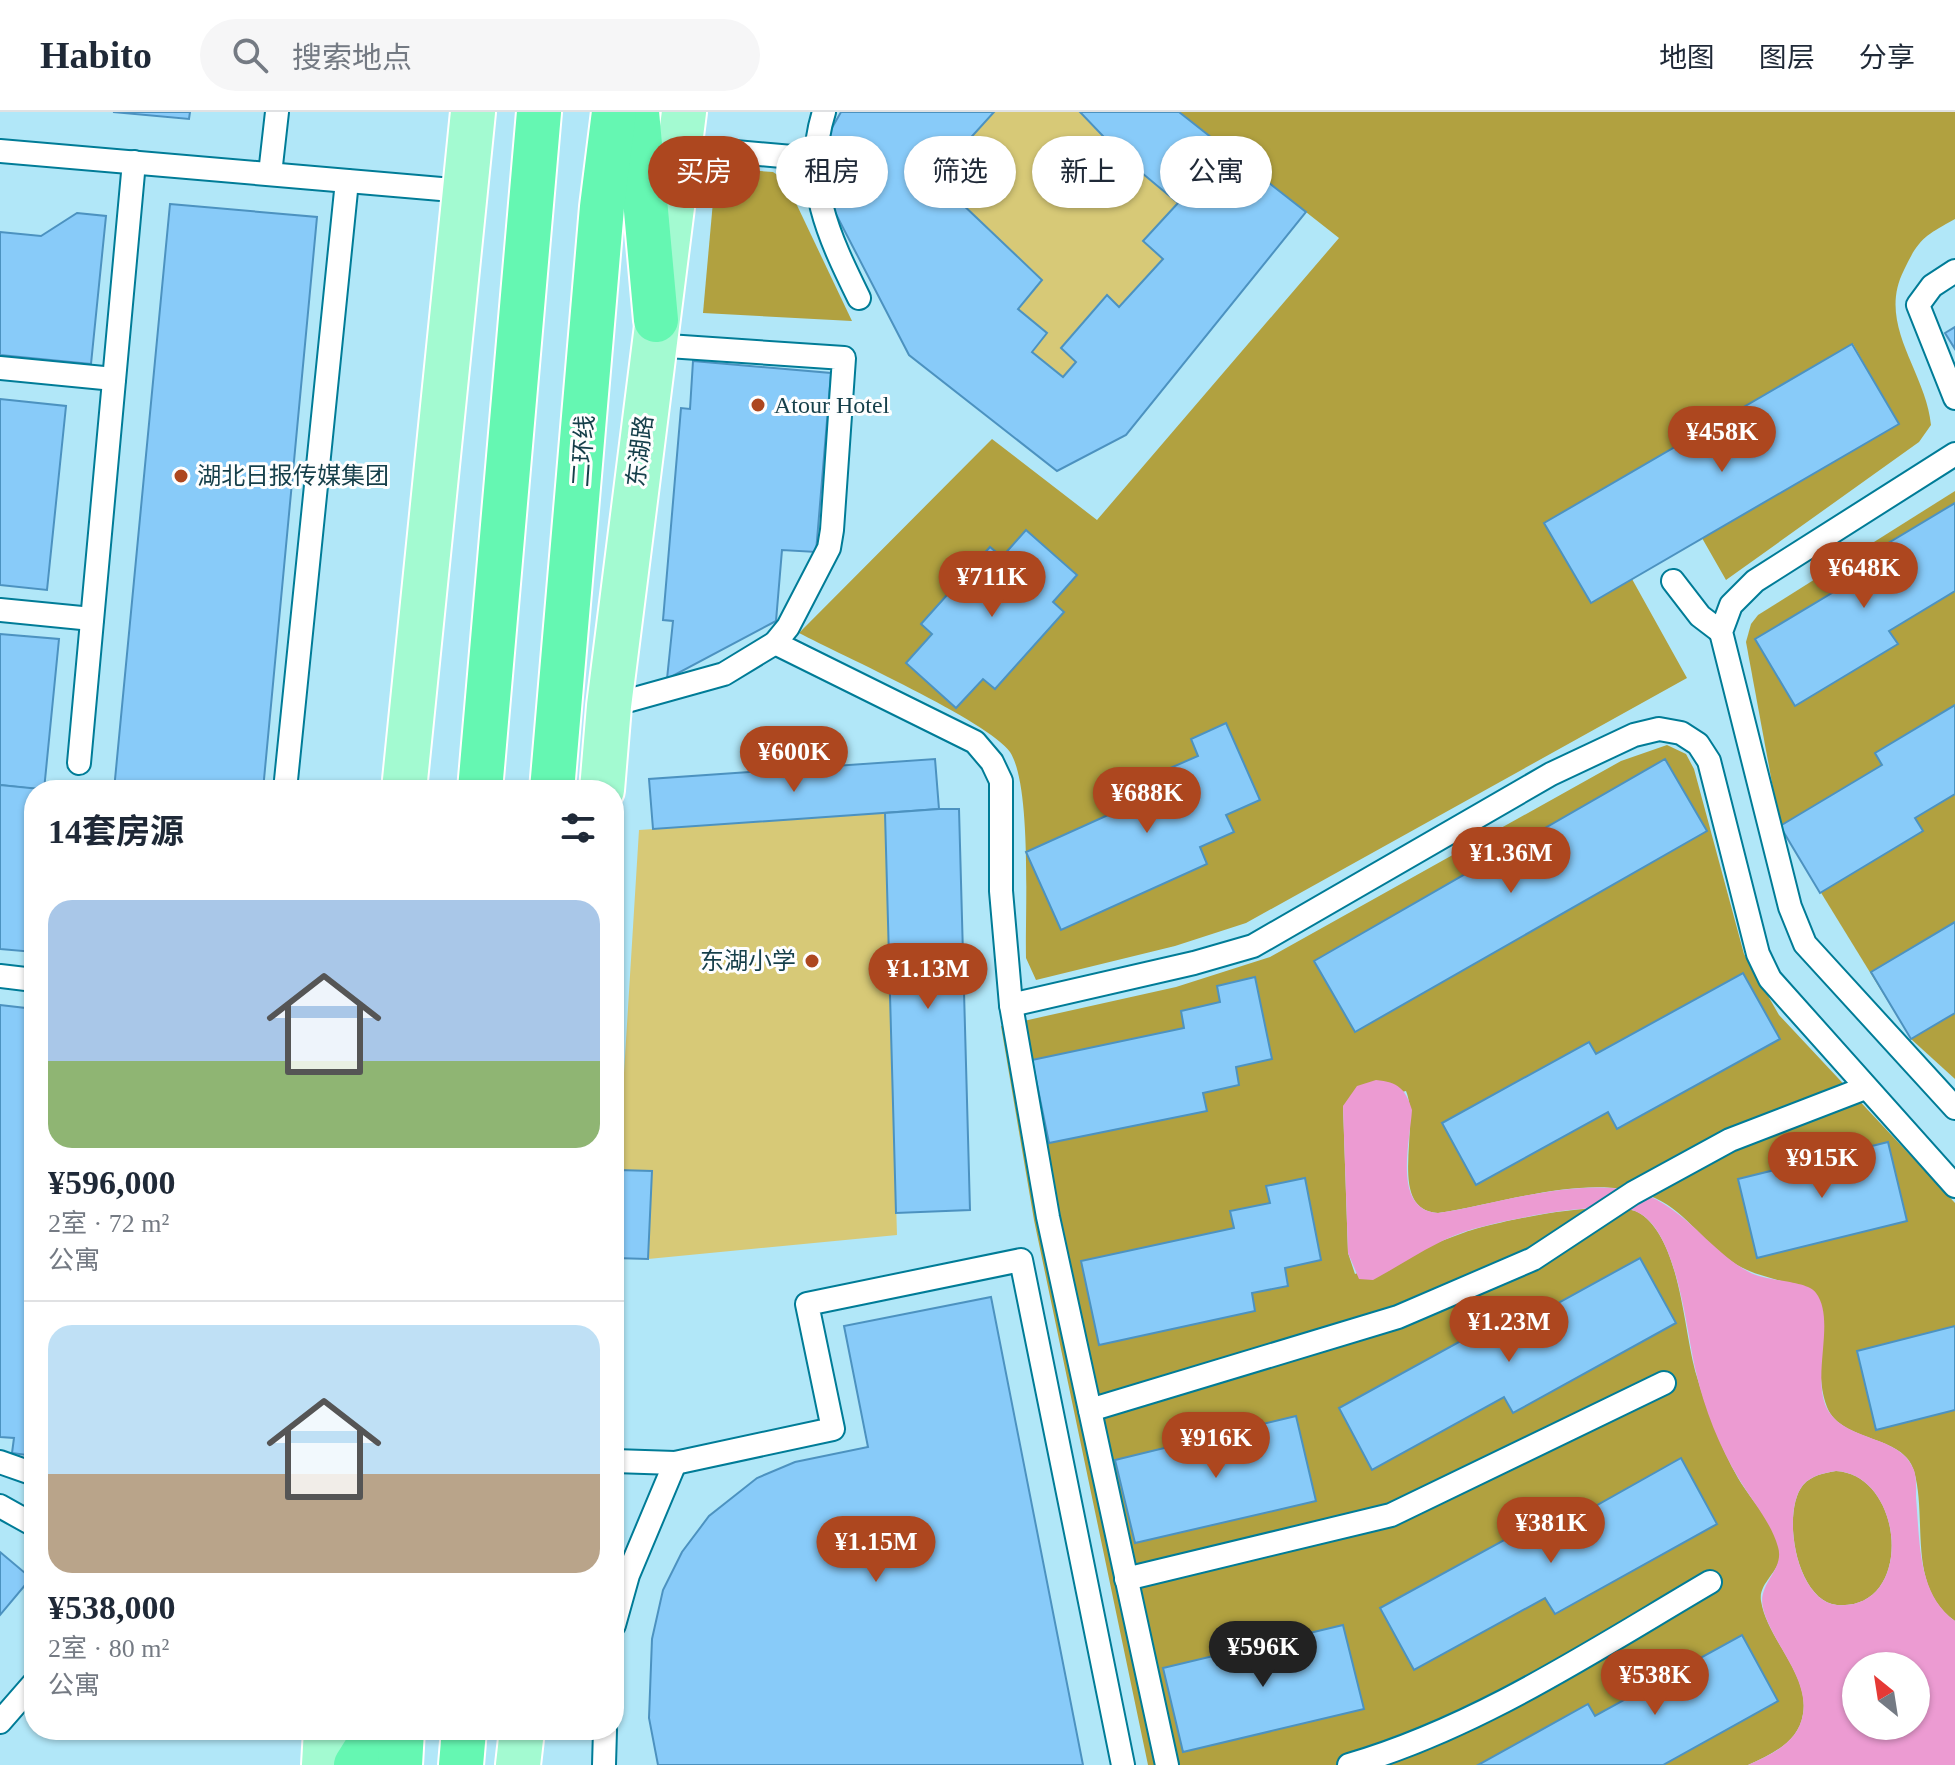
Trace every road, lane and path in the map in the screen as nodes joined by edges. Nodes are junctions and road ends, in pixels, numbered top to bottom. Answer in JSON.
{"nodes":[{"id":1,"x":277,"y":112,"type":"edge"},
{"id":2,"x":473,"y":112,"type":"edge"},
{"id":3,"x":539,"y":112,"type":"edge"},
{"id":4,"x":614,"y":112,"type":"edge"},
{"id":5,"x":637,"y":112,"type":"edge"},
{"id":6,"x":824,"y":112,"type":"edge"},
{"id":7,"x":682,"y":130,"type":"edge"},
{"id":8,"x":819,"y":136,"type":"edge"},
{"id":9,"x":776,"y":150,"type":"edge"},
{"id":10,"x":0,"y":151,"type":"edge"},
{"id":11,"x":134,"y":162,"type":"junction"},
{"id":12,"x":270,"y":174,"type":"junction"},
{"id":13,"x":347,"y":181,"type":"junction"},
{"id":14,"x":464,"y":191,"type":"junction"},
{"id":15,"x":821,"y":208,"type":"edge"},
{"id":16,"x":1955,"y":271,"type":"edge"},
{"id":17,"x":859,"y":298,"type":"dead end"},
{"id":18,"x":655,"y":332,"type":"junction"},
{"id":19,"x":0,"y":368,"type":"edge"},
{"id":20,"x":114,"y":379,"type":"junction"},
{"id":21,"x":1955,"y":398,"type":"edge"},
{"id":22,"x":1955,"y":454,"type":"edge"},
{"id":23,"x":1673,"y":581,"type":"dead end"},
{"id":24,"x":0,"y":610,"type":"edge"},
{"id":25,"x":92,"y":619,"type":"junction"},
{"id":26,"x":1721,"y":632,"type":"junction"},
{"id":27,"x":775,"y":643,"type":"junction"},
{"id":28,"x":609,"y":706,"type":"junction"},
{"id":29,"x":79,"y":763,"type":"dead end"},
{"id":30,"x":286,"y":780,"type":"edge"},
{"id":31,"x":405,"y":780,"type":"edge"},
{"id":32,"x":481,"y":780,"type":"edge"},
{"id":33,"x":553,"y":780,"type":"edge"},
{"id":34,"x":603,"y":780,"type":"edge"},
{"id":35,"x":0,"y":976,"type":"edge"},
{"id":36,"x":24,"y":979,"type":"edge"},
{"id":37,"x":1011,"y":1005,"type":"junction"},
{"id":38,"x":1865,"y":1088,"type":"junction"},
{"id":39,"x":1955,"y":1108,"type":"edge"},
{"id":40,"x":1955,"y":1186,"type":"edge"},
{"id":41,"x":1664,"y":1383,"type":"dead end"},
{"id":42,"x":1090,"y":1410,"type":"junction"},
{"id":43,"x":624,"y":1461,"type":"edge"},
{"id":44,"x":0,"y":1462,"type":"edge"},
{"id":45,"x":675,"y":1463,"type":"junction"},
{"id":46,"x":24,"y":1470,"type":"edge"},
{"id":47,"x":0,"y":1506,"type":"edge"},
{"id":48,"x":24,"y":1519,"type":"edge"},
{"id":49,"x":1126,"y":1579,"type":"junction"},
{"id":50,"x":1710,"y":1582,"type":"dead end"},
{"id":51,"x":624,"y":1589,"type":"edge"},
{"id":52,"x":24,"y":1694,"type":"edge"},
{"id":53,"x":0,"y":1722,"type":"edge"},
{"id":54,"x":325,"y":1740,"type":"edge"},
{"id":55,"x":372,"y":1740,"type":"edge"},
{"id":56,"x":401,"y":1740,"type":"edge"},
{"id":57,"x":463,"y":1740,"type":"edge"},
{"id":58,"x":521,"y":1740,"type":"edge"},
{"id":59,"x":605,"y":1740,"type":"edge"},
{"id":60,"x":324,"y":1765,"type":"edge"},
{"id":61,"x":356,"y":1765,"type":"edge"},
{"id":62,"x":400,"y":1765,"type":"edge"},
{"id":63,"x":461,"y":1765,"type":"edge"},
{"id":64,"x":518,"y":1765,"type":"edge"},
{"id":65,"x":604,"y":1765,"type":"edge"},
{"id":66,"x":1123,"y":1765,"type":"edge"},
{"id":67,"x":1167,"y":1765,"type":"edge"},
{"id":68,"x":1349,"y":1765,"type":"edge"}],
"edges":[{"from":1,"to":12,"type":"lane"},
{"from":2,"to":14,"type":"main road"},
{"from":3,"to":32,"type":"highway"},
{"from":4,"to":33,"type":"highway","name":"二环线"},
{"from":5,"to":18,"type":"highway"},
{"from":6,"to":8,"type":"lane"},
{"from":7,"to":9,"type":"lane"},
{"from":7,"to":18,"type":"main road","name":"东湖路"},
{"from":10,"to":11,"type":"lane"},
{"from":11,"to":12,"type":"lane"},
{"from":11,"to":20,"type":"lane"},
{"from":12,"to":13,"type":"lane"},
{"from":13,"to":14,"type":"lane"},
{"from":13,"to":30,"type":"lane"},
{"from":14,"to":31,"type":"main road"},
{"from":15,"to":17,"type":"lane"},
{"from":16,"to":21,"type":"lane"},
{"from":18,"to":27,"type":"lane"},
{"from":18,"to":28,"type":"main road","name":"东湖路"},
{"from":19,"to":20,"type":"lane"},
{"from":20,"to":25,"type":"lane"},
{"from":22,"to":26,"type":"lane"},
{"from":23,"to":26,"type":"lane"},
{"from":24,"to":25,"type":"lane"},
{"from":25,"to":29,"type":"lane"},
{"from":26,"to":39,"type":"lane"},
{"from":27,"to":28,"type":"lane"},
{"from":27,"to":37,"type":"lane"},
{"from":28,"to":34,"type":"main road","name":"东湖路"},
{"from":35,"to":36,"type":"lane"},
{"from":37,"to":38,"type":"lane"},
{"from":37,"to":42,"type":"lane"},
{"from":38,"to":40,"type":"lane"},
{"from":38,"to":42,"type":"lane"},
{"from":41,"to":49,"type":"lane"},
{"from":42,"to":49,"type":"lane"},
{"from":43,"to":45,"type":"lane"},
{"from":44,"to":46,"type":"lane"},
{"from":45,"to":51,"type":"lane"},
{"from":45,"to":66,"type":"lane"},
{"from":47,"to":48,"type":"lane"},
{"from":49,"to":67,"type":"lane"},
{"from":50,"to":68,"type":"lane"},
{"from":52,"to":53,"type":"lane"},
{"from":54,"to":60,"type":"main road"},
{"from":55,"to":61,"type":"highway"},
{"from":56,"to":62,"type":"highway"},
{"from":57,"to":63,"type":"highway"},
{"from":58,"to":64,"type":"main road"},
{"from":59,"to":65,"type":"lane"}]}
